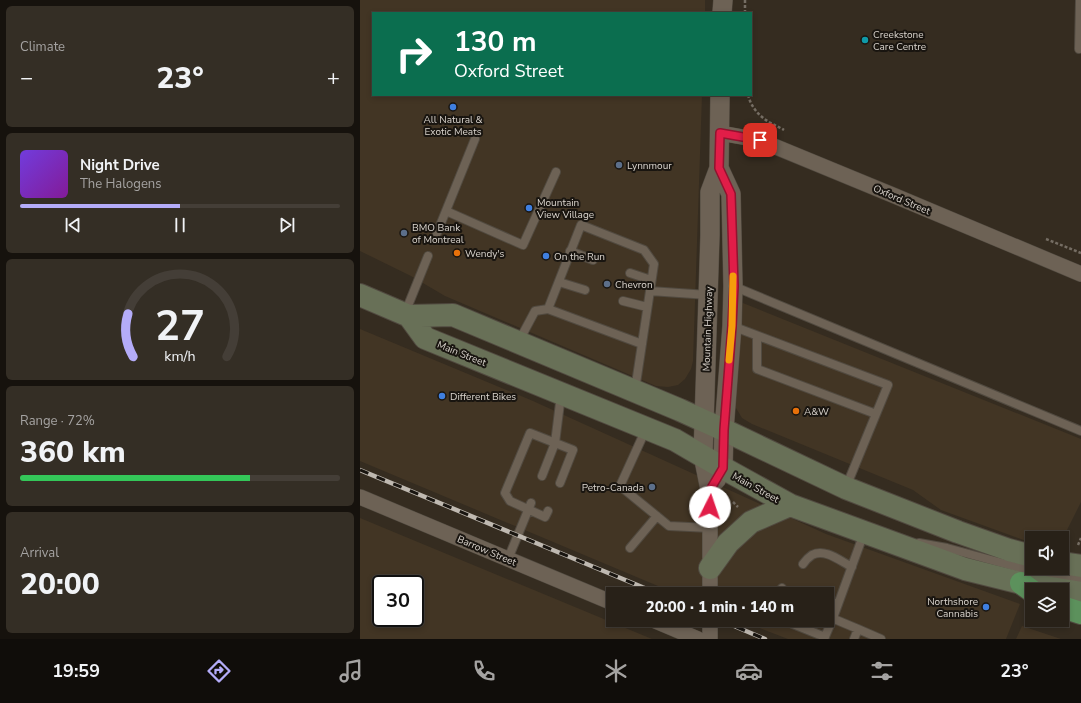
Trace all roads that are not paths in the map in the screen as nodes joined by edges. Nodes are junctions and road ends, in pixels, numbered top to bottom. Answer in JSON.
{"nodes":[{"id":1,"x":723,"y":0,"type":"edge"},
{"id":2,"x":1080,"y":0,"type":"edge"},
{"id":3,"x":722,"y":12,"type":"edge"},
{"id":4,"x":1079,"y":49,"type":"dead end"},
{"id":5,"x":720,"y":96,"type":"edge"},
{"id":6,"x":720,"y":133,"type":"junction"},
{"id":7,"x":475,"y":139,"type":"dead end"},
{"id":8,"x":719,"y":168,"type":"junction"},
{"id":9,"x":556,"y":172,"type":"dead end"},
{"id":10,"x":446,"y":211,"type":"junction"},
{"id":11,"x":437,"y":232,"type":"dead end"},
{"id":12,"x":570,"y":251,"type":"junction"},
{"id":13,"x":428,"y":256,"type":"dead end"},
{"id":14,"x":593,"y":260,"type":"dead end"},
{"id":15,"x":630,"y":273,"type":"dead end"},
{"id":16,"x":1081,"y":274,"type":"edge"},
{"id":17,"x":651,"y":280,"type":"junction"},
{"id":18,"x":559,"y":282,"type":"junction"},
{"id":19,"x":734,"y":286,"type":"junction"},
{"id":20,"x":585,"y":290,"type":"dead end"},
{"id":21,"x":650,"y":291,"type":"junction"},
{"id":22,"x":360,"y":295,"type":"edge"},
{"id":23,"x":708,"y":295,"type":"junction"},
{"id":24,"x":623,"y":301,"type":"dead end"},
{"id":25,"x":647,"y":308,"type":"junction"},
{"id":26,"x":548,"y":309,"type":"junction"},
{"id":27,"x":407,"y":315,"type":"junction"},
{"id":28,"x":732,"y":326,"type":"junction"},
{"id":29,"x":757,"y":336,"type":"junction"},
{"id":30,"x":518,"y":342,"type":"junction"},
{"id":31,"x":642,"y":344,"type":"junction"},
{"id":32,"x":635,"y":391,"type":"junction"},
{"id":33,"x":561,"y":394,"type":"junction"},
{"id":34,"x":876,"y":414,"type":"junction"},
{"id":35,"x":704,"y":421,"type":"junction"},
{"id":36,"x":646,"y":428,"type":"junction"},
{"id":37,"x":724,"y":430,"type":"junction"},
{"id":38,"x":1081,"y":431,"type":"edge"},
{"id":39,"x":555,"y":443,"type":"junction"},
{"id":40,"x":703,"y":456,"type":"junction"},
{"id":41,"x":723,"y":468,"type":"junction"},
{"id":42,"x":542,"y":476,"type":"dead end"},
{"id":43,"x":560,"y":483,"type":"dead end"},
{"id":44,"x":846,"y":488,"type":"junction"},
{"id":45,"x":710,"y":490,"type":"junction"},
{"id":46,"x":360,"y":497,"type":"edge"},
{"id":47,"x":790,"y":505,"type":"junction"},
{"id":48,"x":530,"y":506,"type":"junction"},
{"id":49,"x":548,"y":511,"type":"dead end"},
{"id":50,"x":657,"y":516,"type":"junction"},
{"id":51,"x":710,"y":528,"type":"junction"},
{"id":52,"x":864,"y":532,"type":"junction"},
{"id":53,"x":894,"y":543,"type":"junction"},
{"id":54,"x":630,"y":548,"type":"dead end"},
{"id":55,"x":1025,"y":554,"type":"edge"},
{"id":56,"x":1079,"y":556,"type":"edge"},
{"id":57,"x":508,"y":559,"type":"junction"},
{"id":58,"x":1069,"y":560,"type":"edge"},
{"id":59,"x":803,"y":564,"type":"dead end"},
{"id":60,"x":852,"y":567,"type":"junction"},
{"id":61,"x":710,"y":568,"type":"junction"},
{"id":62,"x":1081,"y":580,"type":"edge"},
{"id":63,"x":1025,"y":586,"type":"edge"},
{"id":64,"x":710,"y":587,"type":"edge"},
{"id":65,"x":1069,"y":592,"type":"edge"},
{"id":66,"x":1081,"y":593,"type":"edge"},
{"id":67,"x":606,"y":600,"type":"edge"},
{"id":68,"x":834,"y":602,"type":"edge"},
{"id":69,"x":838,"y":604,"type":"junction"},
{"id":70,"x":1069,"y":609,"type":"edge"},
{"id":71,"x":834,"y":610,"type":"edge"},
{"id":72,"x":1081,"y":612,"type":"edge"},
{"id":73,"x":834,"y":619,"type":"edge"},
{"id":74,"x":670,"y":627,"type":"edge"},
{"id":75,"x":710,"y":627,"type":"edge"},
{"id":76,"x":799,"y":627,"type":"edge"},
{"id":77,"x":827,"y":627,"type":"edge"},
{"id":78,"x":858,"y":629,"type":"junction"},
{"id":79,"x":824,"y":638,"type":"edge"},
{"id":80,"x":698,"y":639,"type":"edge"},
{"id":81,"x":710,"y":639,"type":"edge"},
{"id":82,"x":854,"y":639,"type":"edge"},
{"id":83,"x":881,"y":639,"type":"edge"}],
"edges":[{"from":1,"to":3,"type":"street"},
{"from":2,"to":4,"type":"lane"},
{"from":5,"to":6,"type":"street","name":"Mountain Highway"},
{"from":6,"to":8,"type":"street","name":"Mountain Highway"},
{"from":6,"to":16,"type":"street","name":"Oxford Street"},
{"from":7,"to":10,"type":"lane"},
{"from":8,"to":19,"type":"street","name":"Mountain Highway"},
{"from":8,"to":23,"type":"street","name":"Mountain Highway"},
{"from":9,"to":10,"type":"lane"},
{"from":10,"to":11,"type":"lane"},
{"from":12,"to":14,"type":"lane"},
{"from":12,"to":17,"type":"lane"},
{"from":12,"to":18,"type":"lane"},
{"from":13,"to":27,"type":"lane"},
{"from":15,"to":17,"type":"lane"},
{"from":17,"to":21,"type":"lane"},
{"from":18,"to":20,"type":"lane"},
{"from":18,"to":26,"type":"lane"},
{"from":19,"to":28,"type":"street","name":"Mountain Highway"},
{"from":19,"to":38,"type":"lane"},
{"from":21,"to":23,"type":"lane"},
{"from":21,"to":25,"type":"lane"},
{"from":22,"to":27,"type":"main road"},
{"from":23,"to":35,"type":"street","name":"Mountain Highway"},
{"from":24,"to":25,"type":"lane"},
{"from":25,"to":31,"type":"lane"},
{"from":26,"to":30,"type":"lane"},
{"from":26,"to":31,"type":"lane"},
{"from":27,"to":30,"type":"main road"},
{"from":27,"to":33,"type":"main road","name":"Main Street"},
{"from":28,"to":29,"type":"lane"},
{"from":28,"to":37,"type":"street","name":"Mountain Highway"},
{"from":29,"to":34,"type":"lane"},
{"from":29,"to":34,"type":"lane"},
{"from":30,"to":32,"type":"main road"},
{"from":31,"to":32,"type":"lane"},
{"from":32,"to":35,"type":"main road"},
{"from":33,"to":36,"type":"main road","name":"Main Street"},
{"from":33,"to":39,"type":"lane"},
{"from":34,"to":44,"type":"lane"},
{"from":35,"to":37,"type":"main road"},
{"from":35,"to":40,"type":"street","name":"Mountain Highway"},
{"from":36,"to":40,"type":"main road","name":"Main Street"},
{"from":36,"to":50,"type":"lane"},
{"from":37,"to":41,"type":"street","name":"Mountain Highway"},
{"from":37,"to":44,"type":"main road"},
{"from":39,"to":42,"type":"lane"},
{"from":39,"to":43,"type":"lane"},
{"from":39,"to":48,"type":"lane"},
{"from":40,"to":41,"type":"main road","name":"Main Street"},
{"from":40,"to":45,"type":"street","name":"Mountain Highway"},
{"from":41,"to":45,"type":"street","name":"Mountain Highway"},
{"from":41,"to":47,"type":"main road","name":"Main Street"},
{"from":44,"to":55,"type":"main road"},
{"from":45,"to":51,"type":"street","name":"Mountain Highway"},
{"from":46,"to":57,"type":"street","name":"Barrow Street"},
{"from":47,"to":52,"type":"main road","name":"Main Street"},
{"from":47,"to":61,"type":"main road"},
{"from":48,"to":49,"type":"lane"},
{"from":48,"to":57,"type":"lane"},
{"from":50,"to":51,"type":"lane"},
{"from":50,"to":54,"type":"lane"},
{"from":51,"to":61,"type":"street","name":"Mountain Highway"},
{"from":52,"to":53,"type":"main road","name":"Main Street"},
{"from":52,"to":60,"type":"lane"},
{"from":53,"to":62,"type":"lane"},
{"from":53,"to":63,"type":"main road","name":"Main Street"},
{"from":56,"to":58,"type":"main road"},
{"from":57,"to":67,"type":"street","name":"Barrow Street"},
{"from":59,"to":60,"type":"lane"},
{"from":60,"to":69,"type":"lane"},
{"from":61,"to":64,"type":"street","name":"Mountain Highway"},
{"from":65,"to":66,"type":"main road","name":"Main Street"},
{"from":68,"to":69,"type":"lane"},
{"from":69,"to":71,"type":"lane"},
{"from":70,"to":72,"type":"highway"},
{"from":73,"to":78,"type":"lane"},
{"from":74,"to":80,"type":"street"},
{"from":75,"to":81,"type":"street"},
{"from":76,"to":79,"type":"lane"},
{"from":77,"to":79,"type":"lane"},
{"from":78,"to":82,"type":"lane"},
{"from":78,"to":83,"type":"lane"}]}
